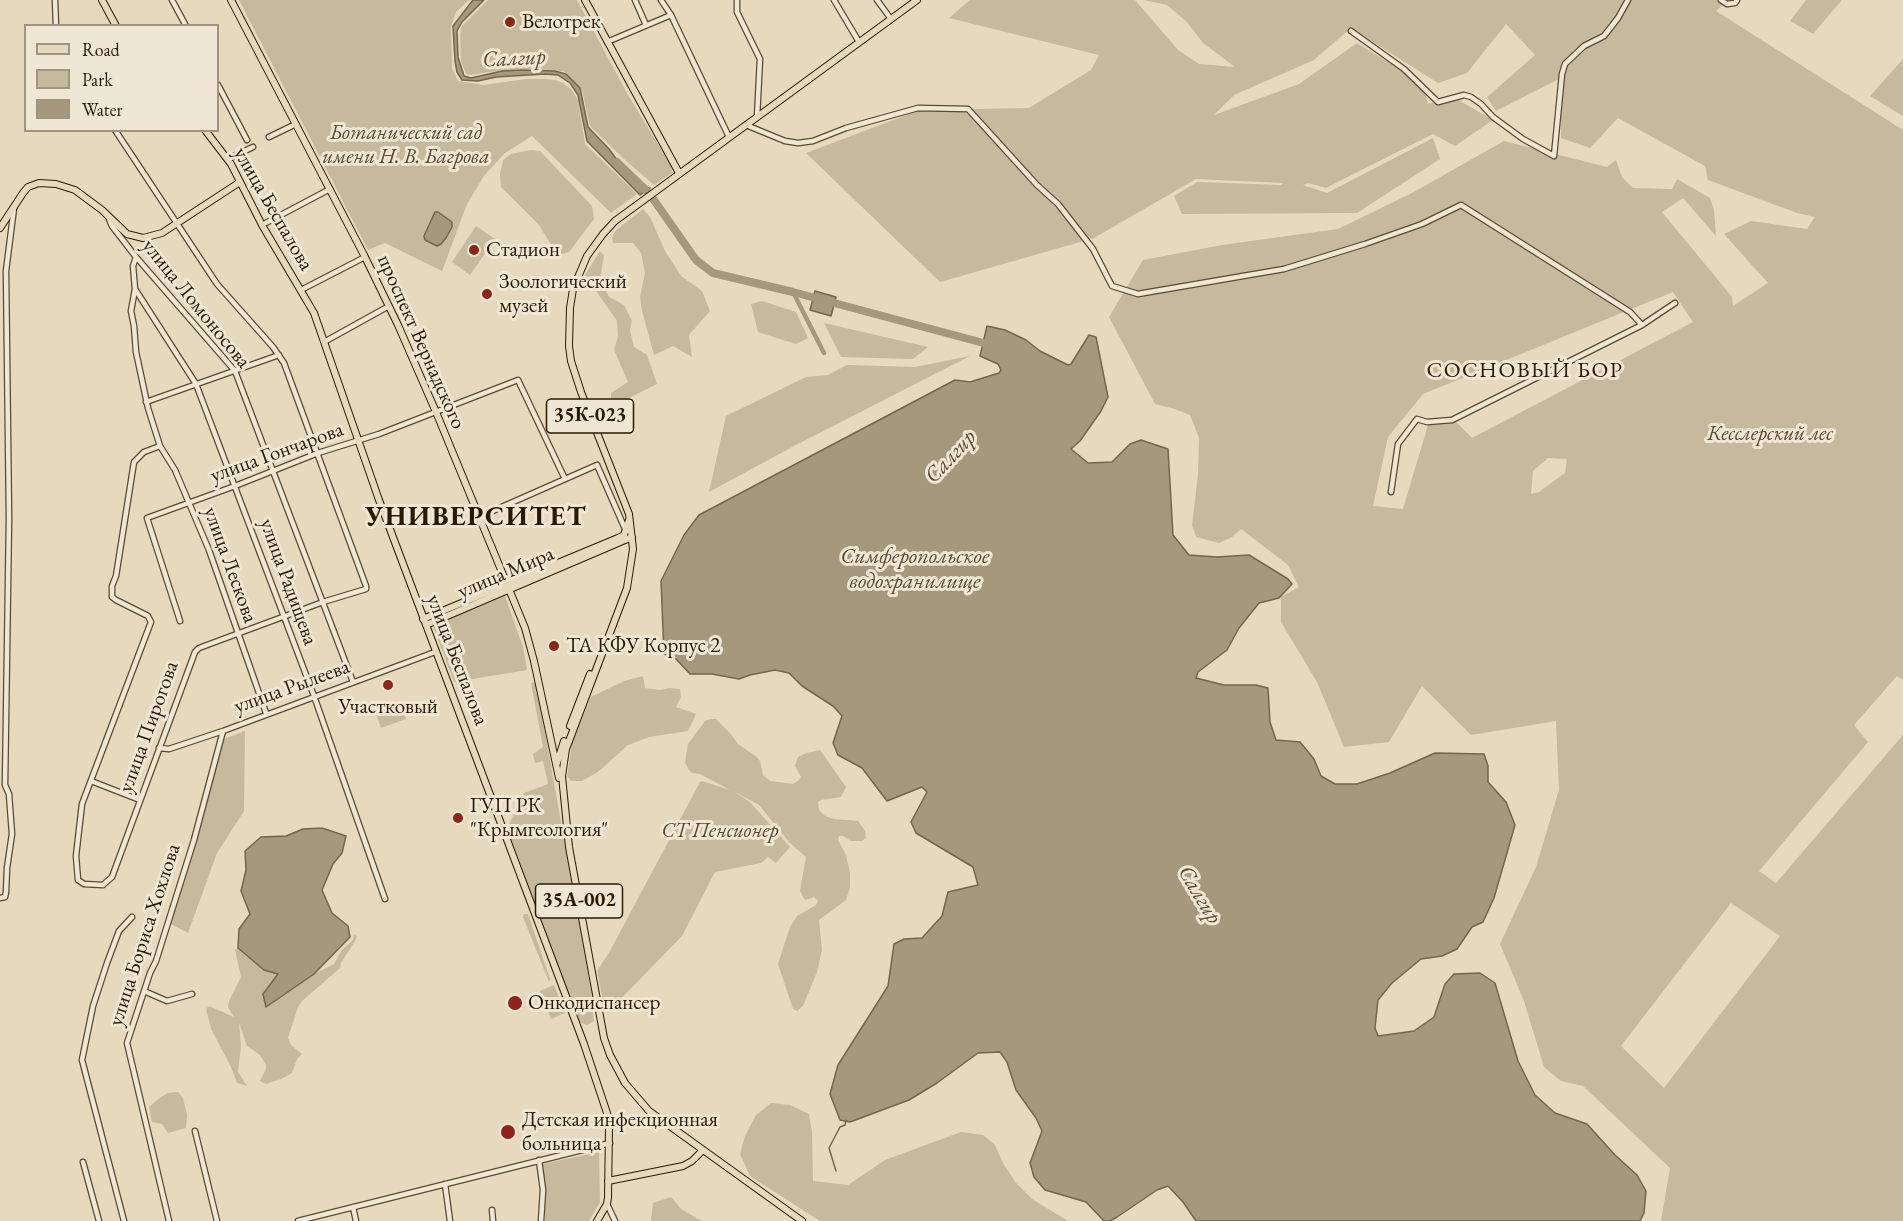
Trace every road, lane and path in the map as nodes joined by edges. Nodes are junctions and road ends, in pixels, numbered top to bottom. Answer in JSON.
{"nodes":[{"id":1,"x":55,"y":0,"type":"edge"},
{"id":2,"x":102,"y":0,"type":"edge"},
{"id":3,"x":172,"y":0,"type":"edge"},
{"id":4,"x":231,"y":0,"type":"edge"},
{"id":5,"x":585,"y":0,"type":"edge"},
{"id":6,"x":635,"y":0,"type":"edge"},
{"id":7,"x":661,"y":0,"type":"edge"},
{"id":8,"x":737,"y":0,"type":"edge"},
{"id":9,"x":834,"y":0,"type":"edge"},
{"id":10,"x":877,"y":0,"type":"edge"},
{"id":11,"x":917,"y":0,"type":"edge"},
{"id":12,"x":1628,"y":0,"type":"edge"},
{"id":13,"x":1721,"y":0,"type":"edge"},
{"id":14,"x":1737,"y":0,"type":"edge"},
{"id":15,"x":671,"y":15,"type":"junction"},
{"id":16,"x":891,"y":19,"type":"junction"},
{"id":17,"x":56,"y":24,"type":"edge"},
{"id":18,"x":115,"y":24,"type":"edge"},
{"id":19,"x":185,"y":24,"type":"edge"},
{"id":20,"x":646,"y":25,"type":"junction"},
{"id":21,"x":1352,"y":31,"type":"dead end"},
{"id":22,"x":607,"y":42,"type":"junction"},
{"id":23,"x":859,"y":42,"type":"junction"},
{"id":24,"x":219,"y":87,"type":"edge"},
{"id":25,"x":756,"y":117,"type":"junction"},
{"id":26,"x":296,"y":124,"type":"junction"},
{"id":27,"x":746,"y":124,"type":"junction"},
{"id":28,"x":116,"y":132,"type":"edge"},
{"id":29,"x":207,"y":132,"type":"edge"},
{"id":30,"x":269,"y":137,"type":"dead end"},
{"id":31,"x":729,"y":137,"type":"junction"},
{"id":32,"x":247,"y":140,"type":"dead end"},
{"id":33,"x":253,"y":147,"type":"dead end"},
{"id":34,"x":228,"y":159,"type":"junction"},
{"id":35,"x":679,"y":173,"type":"junction"},
{"id":36,"x":240,"y":182,"type":"junction"},
{"id":37,"x":330,"y":189,"type":"junction"},
{"id":38,"x":14,"y":207,"type":"junction"},
{"id":39,"x":109,"y":217,"type":"junction"},
{"id":40,"x":178,"y":223,"type":"junction"},
{"id":41,"x":262,"y":225,"type":"junction"},
{"id":42,"x":0,"y":228,"type":"edge"},
{"id":43,"x":136,"y":257,"type":"junction"},
{"id":44,"x":365,"y":257,"type":"junction"},
{"id":45,"x":0,"y":265,"type":"edge"},
{"id":46,"x":6,"y":271,"type":"junction"},
{"id":47,"x":135,"y":289,"type":"junction"},
{"id":48,"x":302,"y":290,"type":"junction"},
{"id":49,"x":1675,"y":303,"type":"dead end"},
{"id":50,"x":389,"y":306,"type":"junction"},
{"id":51,"x":1642,"y":325,"type":"junction"},
{"id":52,"x":324,"y":342,"type":"junction"},
{"id":53,"x":279,"y":355,"type":"junction"},
{"id":54,"x":236,"y":371,"type":"junction"},
{"id":55,"x":195,"y":384,"type":"junction"},
{"id":56,"x":0,"y":388,"type":"edge"},
{"id":57,"x":7,"y":388,"type":"junction"},
{"id":58,"x":147,"y":402,"type":"junction"},
{"id":59,"x":436,"y":412,"type":"junction"},
{"id":60,"x":358,"y":440,"type":"junction"},
{"id":61,"x":160,"y":446,"type":"junction"},
{"id":62,"x":318,"y":453,"type":"junction"},
{"id":63,"x":274,"y":471,"type":"junction"},
{"id":64,"x":565,"y":479,"type":"junction"},
{"id":65,"x":235,"y":486,"type":"junction"},
{"id":66,"x":1391,"y":492,"type":"dead end"},
{"id":67,"x":190,"y":503,"type":"junction"},
{"id":68,"x":479,"y":517,"type":"junction"},
{"id":69,"x":630,"y":520,"type":"junction"},
{"id":70,"x":0,"y":531,"type":"edge"},
{"id":71,"x":9,"y":531,"type":"junction"},
{"id":72,"x":626,"y":531,"type":"junction"},
{"id":73,"x":632,"y":537,"type":"junction"},
{"id":74,"x":508,"y":588,"type":"junction"},
{"id":75,"x":323,"y":602,"type":"junction"},
{"id":76,"x":284,"y":618,"type":"junction"},
{"id":77,"x":180,"y":621,"type":"dead end"},
{"id":78,"x":425,"y":622,"type":"junction"},
{"id":79,"x":238,"y":634,"type":"junction"},
{"id":80,"x":435,"y":652,"type":"junction"},
{"id":81,"x":353,"y":682,"type":"junction"},
{"id":82,"x":0,"y":691,"type":"edge"},
{"id":83,"x":6,"y":691,"type":"junction"},
{"id":84,"x":314,"y":696,"type":"junction"},
{"id":85,"x":266,"y":713,"type":"junction"},
{"id":86,"x":545,"y":713,"type":"junction"},
{"id":87,"x":223,"y":731,"type":"junction"},
{"id":88,"x":159,"y":748,"type":"junction"},
{"id":89,"x":556,"y":764,"type":"junction"},
{"id":90,"x":555,"y":772,"type":"junction"},
{"id":91,"x":91,"y":781,"type":"junction"},
{"id":92,"x":563,"y":795,"type":"junction"},
{"id":93,"x":140,"y":800,"type":"junction"},
{"id":94,"x":566,"y":829,"type":"junction"},
{"id":95,"x":2,"y":897,"type":"edge"},
{"id":96,"x":385,"y":899,"type":"dead end"},
{"id":97,"x":132,"y":917,"type":"dead end"},
{"id":98,"x":144,"y":991,"type":"junction"},
{"id":99,"x":192,"y":994,"type":"dead end"},
{"id":100,"x":195,"y":1131,"type":"dead end"},
{"id":101,"x":610,"y":1143,"type":"junction"},
{"id":102,"x":703,"y":1150,"type":"junction"},
{"id":103,"x":539,"y":1160,"type":"junction"},
{"id":104,"x":83,"y":1162,"type":"dead end"},
{"id":105,"x":608,"y":1181,"type":"junction"},
{"id":106,"x":445,"y":1184,"type":"junction"},
{"id":107,"x":607,"y":1204,"type":"junction"},
{"id":108,"x":353,"y":1207,"type":"junction"},
{"id":109,"x":492,"y":1210,"type":"dead end"},
{"id":110,"x":602,"y":1213,"type":"junction"},
{"id":111,"x":614,"y":1218,"type":"edge"},
{"id":112,"x":309,"y":1220,"type":"edge"},
{"id":113,"x":99,"y":1221,"type":"edge"},
{"id":114,"x":124,"y":1221,"type":"edge"},
{"id":115,"x":169,"y":1221,"type":"edge"},
{"id":116,"x":217,"y":1221,"type":"edge"},
{"id":117,"x":298,"y":1221,"type":"edge"},
{"id":118,"x":356,"y":1221,"type":"edge"},
{"id":119,"x":450,"y":1221,"type":"edge"},
{"id":120,"x":493,"y":1221,"type":"edge"},
{"id":121,"x":541,"y":1221,"type":"edge"},
{"id":122,"x":597,"y":1221,"type":"edge"},
{"id":123,"x":802,"y":1221,"type":"edge"}],
"edges":[{"from":1,"to":17,"type":"street"},
{"from":2,"to":18,"type":"main road"},
{"from":3,"to":19,"type":"street"},
{"from":4,"to":26,"type":"main road","name":"проспект Вернадского"},
{"from":5,"to":22,"type":"main road"},
{"from":6,"to":20,"type":"street"},
{"from":7,"to":15,"type":"street"},
{"from":8,"to":25,"type":"street"},
{"from":9,"to":23,"type":"street"},
{"from":10,"to":16,"type":"street"},
{"from":11,"to":16,"type":"main road","number":"35К-023"},
{"from":12,"to":21,"type":"street"},
{"from":13,"to":14,"type":"street"},
{"from":15,"to":20,"type":"street"},
{"from":15,"to":31,"type":"street"},
{"from":16,"to":23,"type":"main road","number":"35К-023"},
{"from":20,"to":22,"type":"street"},
{"from":22,"to":35,"type":"main road"},
{"from":23,"to":25,"type":"main road","number":"35К-023"},
{"from":24,"to":32,"type":"street"},
{"from":25,"to":27,"type":"main road","number":"35К-023"},
{"from":26,"to":30,"type":"street"},
{"from":26,"to":37,"type":"main road","name":"проспект Вернадского"},
{"from":27,"to":31,"type":"main road","number":"35К-023"},
{"from":27,"to":51,"type":"street"},
{"from":28,"to":40,"type":"street"},
{"from":29,"to":34,"type":"main road","name":"улица Беспалова"},
{"from":31,"to":35,"type":"main road","number":"35К-023"},
{"from":33,"to":34,"type":"street"},
{"from":34,"to":36,"type":"main road","name":"улица Беспалова"},
{"from":35,"to":69,"type":"main road","number":"35К-023"},
{"from":36,"to":40,"type":"main road"},
{"from":36,"to":41,"type":"main road","name":"улица Беспалова"},
{"from":37,"to":41,"type":"street"},
{"from":37,"to":44,"type":"main road","name":"проспект Вернадского"},
{"from":38,"to":39,"type":"main road","name":"улица Ломоносова"},
{"from":38,"to":42,"type":"main road","name":"улица Ломоносова"},
{"from":38,"to":46,"type":"street"},
{"from":39,"to":40,"type":"main road"},
{"from":39,"to":43,"type":"street","name":"улица Ломоносова"},
{"from":40,"to":53,"type":"street"},
{"from":41,"to":48,"type":"main road","name":"улица Беспалова"},
{"from":43,"to":47,"type":"street","name":"улица Лескова"},
{"from":43,"to":54,"type":"street","name":"улица Ломоносова"},
{"from":44,"to":48,"type":"street"},
{"from":44,"to":50,"type":"main road","name":"проспект Вернадского"},
{"from":45,"to":46,"type":"street"},
{"from":46,"to":57,"type":"street"},
{"from":47,"to":55,"type":"street","name":"улица Радищева"},
{"from":47,"to":58,"type":"street","name":"улица Лескова"},
{"from":48,"to":52,"type":"main road","name":"улица Беспалова"},
{"from":49,"to":51,"type":"street"},
{"from":50,"to":52,"type":"street"},
{"from":50,"to":59,"type":"main road","name":"проспект Вернадского"},
{"from":51,"to":66,"type":"street"},
{"from":52,"to":60,"type":"main road","name":"улица Беспалова"},
{"from":53,"to":54,"type":"street"},
{"from":53,"to":62,"type":"street"},
{"from":54,"to":55,"type":"street"},
{"from":54,"to":63,"type":"street","name":"улица Ломоносова"},
{"from":55,"to":58,"type":"street"},
{"from":55,"to":65,"type":"street","name":"улица Радищева"},
{"from":56,"to":57,"type":"street"},
{"from":57,"to":71,"type":"street"},
{"from":58,"to":61,"type":"street","name":"улица Лескова"},
{"from":59,"to":60,"type":"street","name":"улица Гончарова"},
{"from":59,"to":64,"type":"street","name":"улица Гончарова"},
{"from":59,"to":68,"type":"main road","name":"проспект Вернадского"},
{"from":60,"to":62,"type":"street","name":"улица Гончарова"},
{"from":60,"to":78,"type":"main road","name":"улица Беспалова"},
{"from":61,"to":67,"type":"street","name":"улица Лескова"},
{"from":61,"to":91,"type":"street"},
{"from":62,"to":63,"type":"street","name":"улица Гончарова"},
{"from":62,"to":75,"type":"street","name":"улица Пирогова"},
{"from":63,"to":65,"type":"street","name":"улица Гончарова"},
{"from":63,"to":75,"type":"street","name":"улица Ломоносова"},
{"from":64,"to":68,"type":"street"},
{"from":64,"to":72,"type":"street"},
{"from":65,"to":67,"type":"street","name":"улица Гончарова"},
{"from":65,"to":76,"type":"street","name":"улица Радищева"},
{"from":67,"to":77,"type":"street","name":"улица Гончарова"},
{"from":67,"to":79,"type":"street","name":"улица Лескова"},
{"from":68,"to":74,"type":"main road","name":"проспект Вернадского"},
{"from":69,"to":72,"type":"main road"},
{"from":69,"to":73,"type":"main road","number":"35К-023"},
{"from":70,"to":71,"type":"street"},
{"from":71,"to":83,"type":"street"},
{"from":72,"to":74,"type":"main road","name":"улица Мира"},
{"from":73,"to":74,"type":"main road","name":"улица Мира"},
{"from":73,"to":89,"type":"main road","number":"35К-023"},
{"from":73,"to":92,"type":"main road","number":"35А-002"},
{"from":74,"to":78,"type":"main road","name":"улица Мира"},
{"from":74,"to":86,"type":"main road","name":"проспект Вернадского"},
{"from":75,"to":76,"type":"street","name":"улица Пирогова"},
{"from":75,"to":81,"type":"street","name":"улица Ломоносова"},
{"from":76,"to":79,"type":"street","name":"улица Пирогова"},
{"from":76,"to":84,"type":"street","name":"улица Радищева"},
{"from":78,"to":80,"type":"main road","name":"улица Беспалова"},
{"from":79,"to":85,"type":"street","name":"улица Лескова"},
{"from":79,"to":88,"type":"street","name":"улица Пирогова"},
{"from":80,"to":81,"type":"street","name":"улица Рылеева"},
{"from":80,"to":101,"type":"main road","name":"улица Беспалова"},
{"from":81,"to":84,"type":"street","name":"улица Рылеева"},
{"from":82,"to":83,"type":"street"},
{"from":83,"to":95,"type":"street"},
{"from":84,"to":85,"type":"street","name":"улица Рылеева"},
{"from":84,"to":96,"type":"street","name":"улица Радищева"},
{"from":85,"to":87,"type":"street","name":"улица Рылеева"},
{"from":86,"to":89,"type":"main road","name":"проспект Вернадского"},
{"from":86,"to":90,"type":"main road","name":"проспект Вернадского"},
{"from":87,"to":88,"type":"street","name":"улица Рылеева"},
{"from":87,"to":98,"type":"street","name":"улица Бориса Хохлова"},
{"from":88,"to":93,"type":"street","name":"улица Пирогова"},
{"from":89,"to":90,"type":"main road","number":"35К-023"},
{"from":89,"to":92,"type":"main road","name":"проспект Вернадского"},
{"from":90,"to":94,"type":"main road","number":"35А-002"},
{"from":91,"to":93,"type":"street"},
{"from":91,"to":93,"type":"street","name":"улица Пирогова"},
{"from":92,"to":94,"type":"main road","number":"35А-002"},
{"from":94,"to":102,"type":"main road","number":"35А-002"},
{"from":97,"to":114,"type":"street"},
{"from":98,"to":99,"type":"street"},
{"from":98,"to":115,"type":"street","name":"улица Бориса Хохлова"},
{"from":100,"to":116,"type":"street"},
{"from":101,"to":103,"type":"street"},
{"from":101,"to":105,"type":"main road","name":"улица Беспалова"},
{"from":102,"to":105,"type":"main road"},
{"from":102,"to":123,"type":"main road","number":"35А-002"},
{"from":103,"to":106,"type":"street"},
{"from":103,"to":121,"type":"street"},
{"from":104,"to":113,"type":"street"},
{"from":105,"to":107,"type":"main road","name":"улица Беспалова"},
{"from":106,"to":108,"type":"street"},
{"from":106,"to":119,"type":"street"},
{"from":107,"to":110,"type":"main road","name":"улица Беспалова"},
{"from":107,"to":111,"type":"street"},
{"from":108,"to":112,"type":"street"},
{"from":108,"to":118,"type":"street"},
{"from":109,"to":120,"type":"street"},
{"from":110,"to":111,"type":"street"},
{"from":110,"to":122,"type":"main road","name":"улица Беспалова"},
{"from":112,"to":117,"type":"street"}]}
